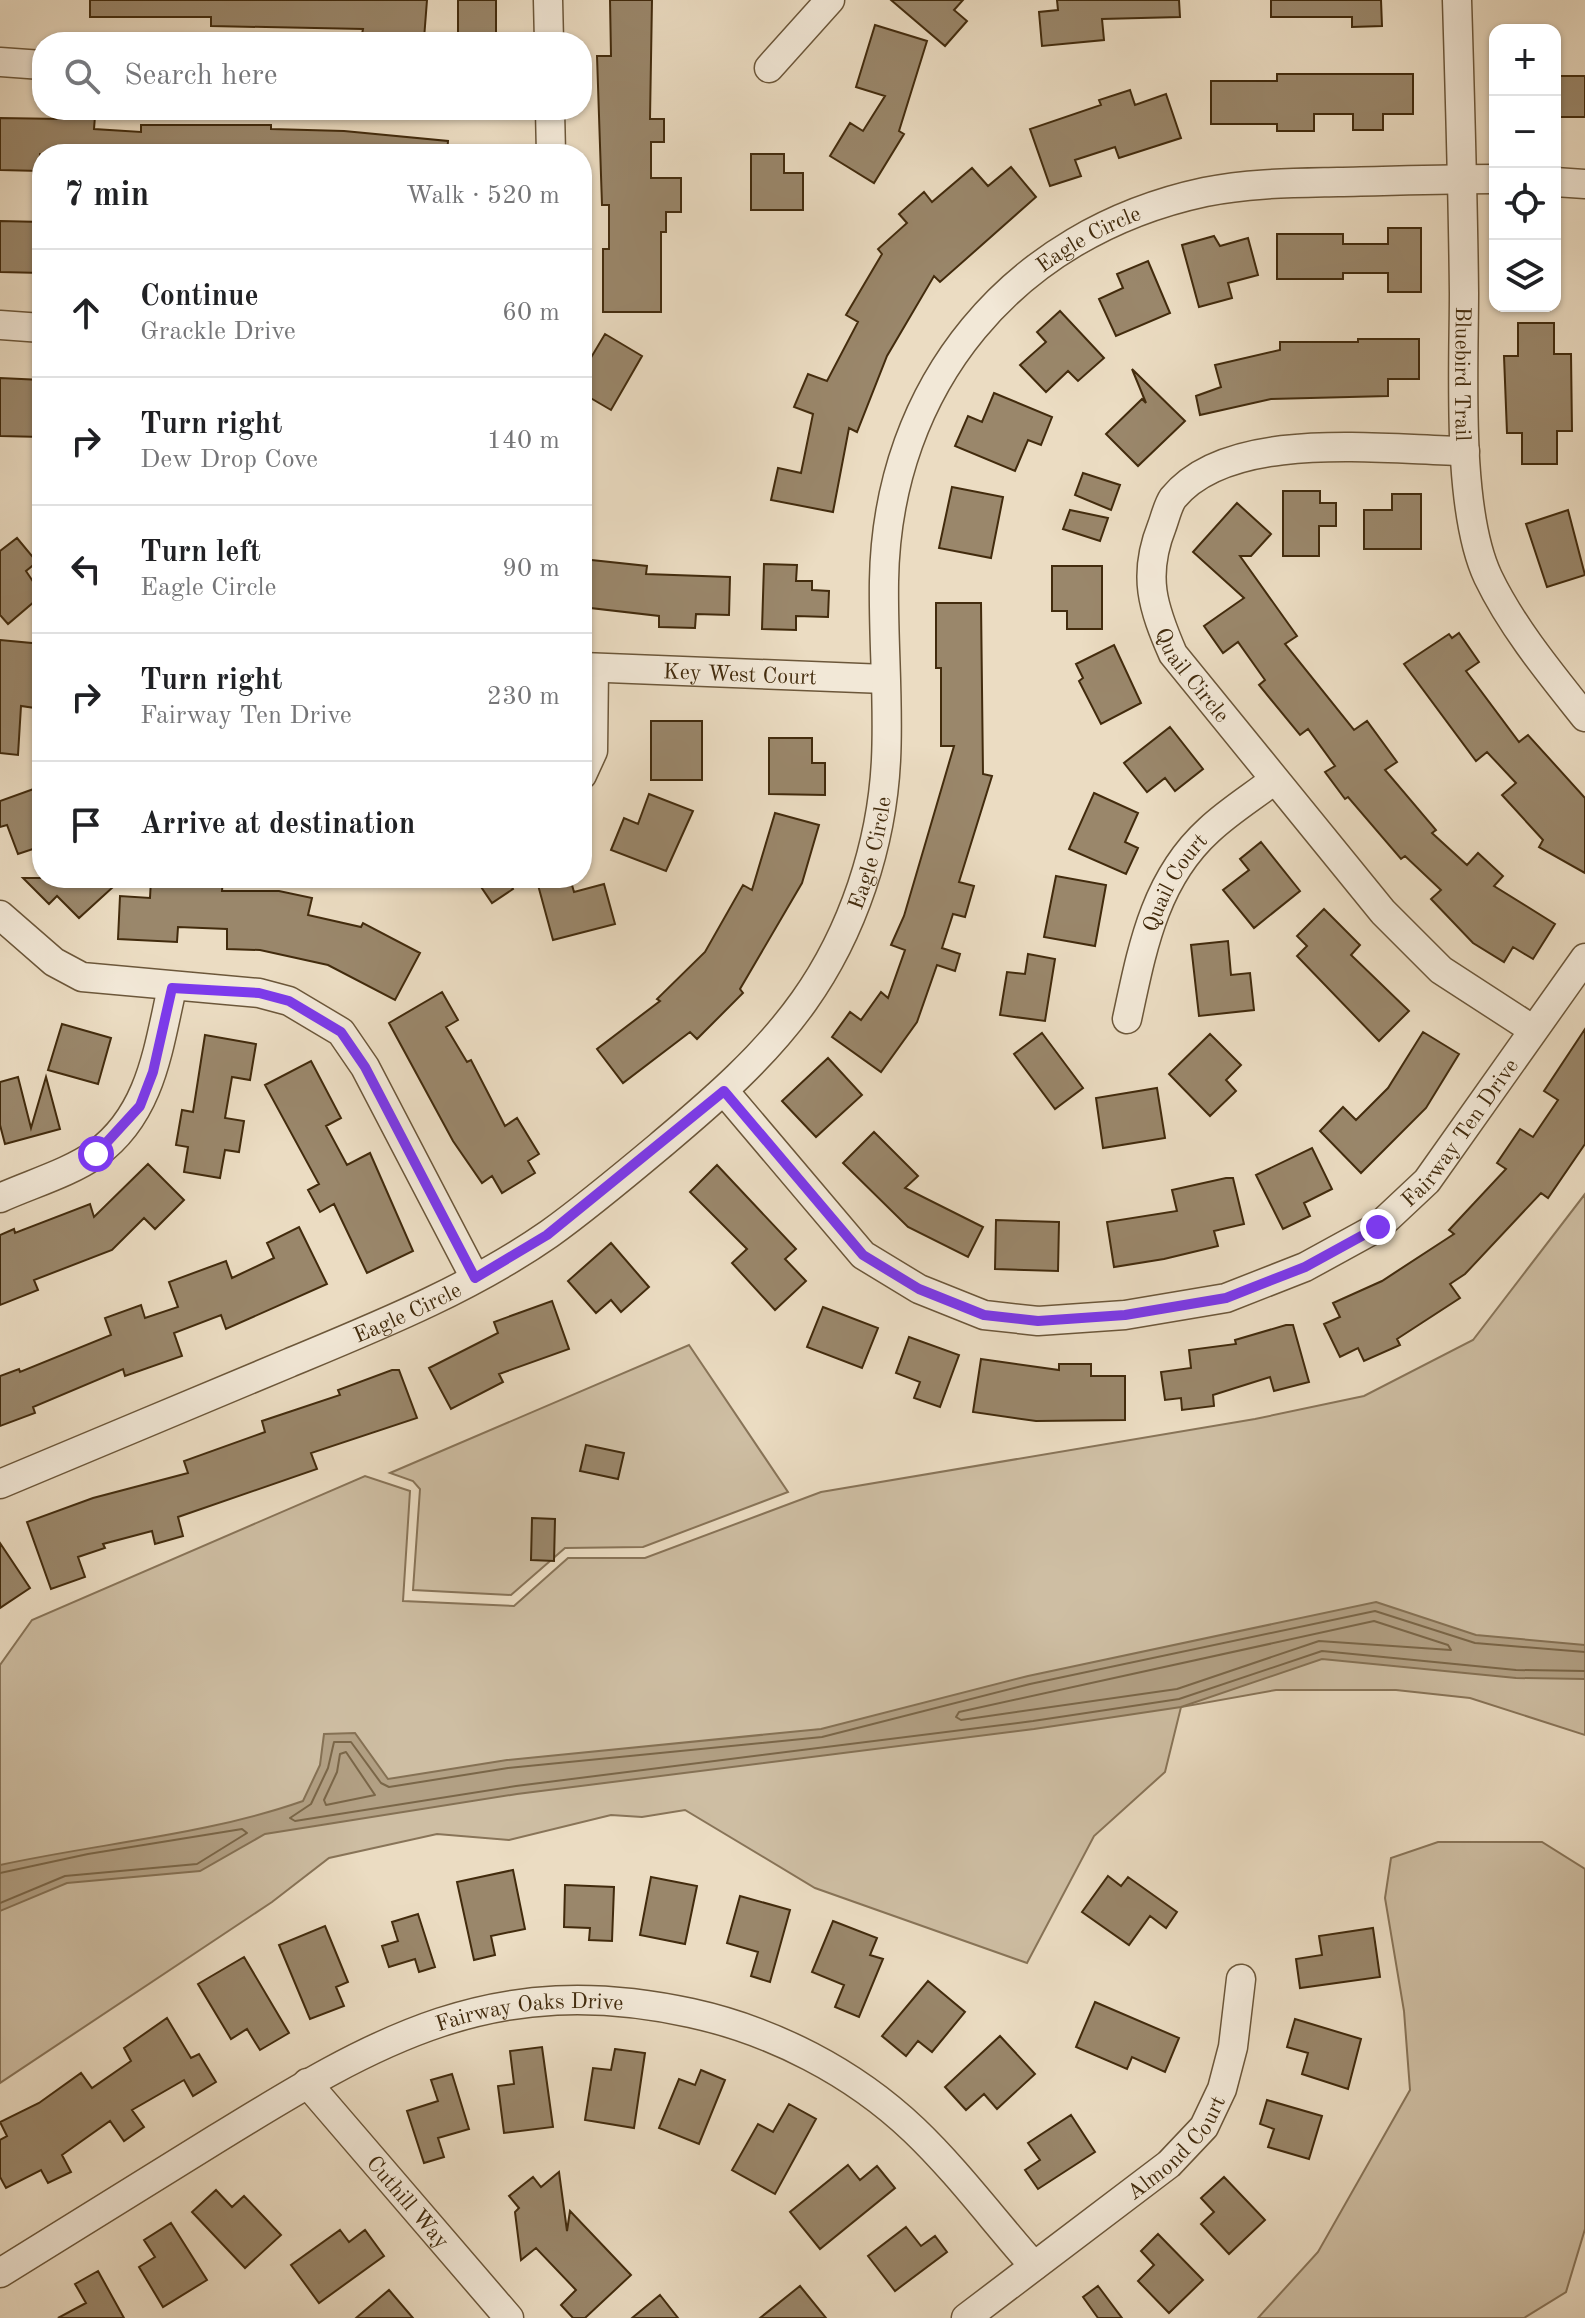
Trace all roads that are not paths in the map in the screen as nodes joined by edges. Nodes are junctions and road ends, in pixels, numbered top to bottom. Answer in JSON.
{"nodes":[{"id":1,"x":548,"y":0,"type":"edge"},
{"id":2,"x":830,"y":0,"type":"edge"},
{"id":3,"x":1457,"y":0,"type":"edge"},
{"id":4,"x":549,"y":32,"type":"edge"},
{"id":5,"x":0,"y":62,"type":"edge"},
{"id":6,"x":32,"y":64,"type":"edge"},
{"id":7,"x":769,"y":68,"type":"dead end"},
{"id":8,"x":550,"y":120,"type":"edge"},
{"id":9,"x":551,"y":144,"type":"edge"},
{"id":10,"x":1463,"y":179,"type":"junction"},
{"id":11,"x":1489,"y":179,"type":"edge"},
{"id":12,"x":1561,"y":182,"type":"edge"},
{"id":13,"x":1585,"y":184,"type":"edge"},
{"id":14,"x":0,"y":325,"type":"edge"},
{"id":15,"x":32,"y":327,"type":"edge"},
{"id":16,"x":1465,"y":451,"type":"junction"},
{"id":17,"x":592,"y":667,"type":"edge"},
{"id":18,"x":885,"y":679,"type":"junction"},
{"id":19,"x":1585,"y":717,"type":"edge"},
{"id":20,"x":1273,"y":781,"type":"junction"},
{"id":21,"x":0,"y":915,"type":"edge"},
{"id":22,"x":1585,"y":958,"type":"edge"},
{"id":23,"x":172,"y":988,"type":"junction"},
{"id":24,"x":1127,"y":1019,"type":"dead end"},
{"id":25,"x":1532,"y":1029,"type":"junction"},
{"id":26,"x":724,"y":1091,"type":"junction"},
{"id":27,"x":0,"y":1198,"type":"edge"},
{"id":28,"x":475,"y":1278,"type":"junction"},
{"id":29,"x":0,"y":1484,"type":"edge"},
{"id":30,"x":1241,"y":1979,"type":"dead end"},
{"id":31,"x":307,"y":2083,"type":"junction"},
{"id":32,"x":1034,"y":2266,"type":"junction"},
{"id":33,"x":0,"y":2273,"type":"edge"},
{"id":34,"x":509,"y":2318,"type":"edge"},
{"id":35,"x":966,"y":2318,"type":"edge"}],
"edges":[{"from":1,"to":4,"type":"street"},
{"from":2,"to":7,"type":"street"},
{"from":3,"to":10,"type":"street","name":"Bluebird Trail"},
{"from":5,"to":6,"type":"street"},
{"from":8,"to":9,"type":"street"},
{"from":10,"to":11,"type":"street","name":"Eagle Circle"},
{"from":10,"to":16,"type":"street","name":"Bluebird Trail"},
{"from":10,"to":18,"type":"street","name":"Eagle Circle"},
{"from":12,"to":13,"type":"street"},
{"from":14,"to":15,"type":"street"},
{"from":16,"to":19,"type":"street","name":"Bluebird Trail"},
{"from":16,"to":20,"type":"street","name":"Quail Circle"},
{"from":17,"to":18,"type":"street","name":"Key West Court"},
{"from":18,"to":26,"type":"street","name":"Eagle Circle"},
{"from":20,"to":24,"type":"street","name":"Quail Court"},
{"from":20,"to":25,"type":"street","name":"Quail Circle"},
{"from":21,"to":23,"type":"street"},
{"from":22,"to":25,"type":"street","name":"Fairway Ten Drive"},
{"from":23,"to":27,"type":"street"},
{"from":23,"to":28,"type":"street"},
{"from":25,"to":26,"type":"street","name":"Fairway Ten Drive"},
{"from":26,"to":28,"type":"street","name":"Eagle Circle"},
{"from":28,"to":29,"type":"street","name":"Eagle Circle"},
{"from":30,"to":32,"type":"street","name":"Almond Court"},
{"from":31,"to":32,"type":"street","name":"Fairway Oaks Drive"},
{"from":31,"to":33,"type":"street","name":"Fairway Oaks Drive"},
{"from":31,"to":34,"type":"street","name":"Cuthill Way"},
{"from":32,"to":35,"type":"street"}]}
